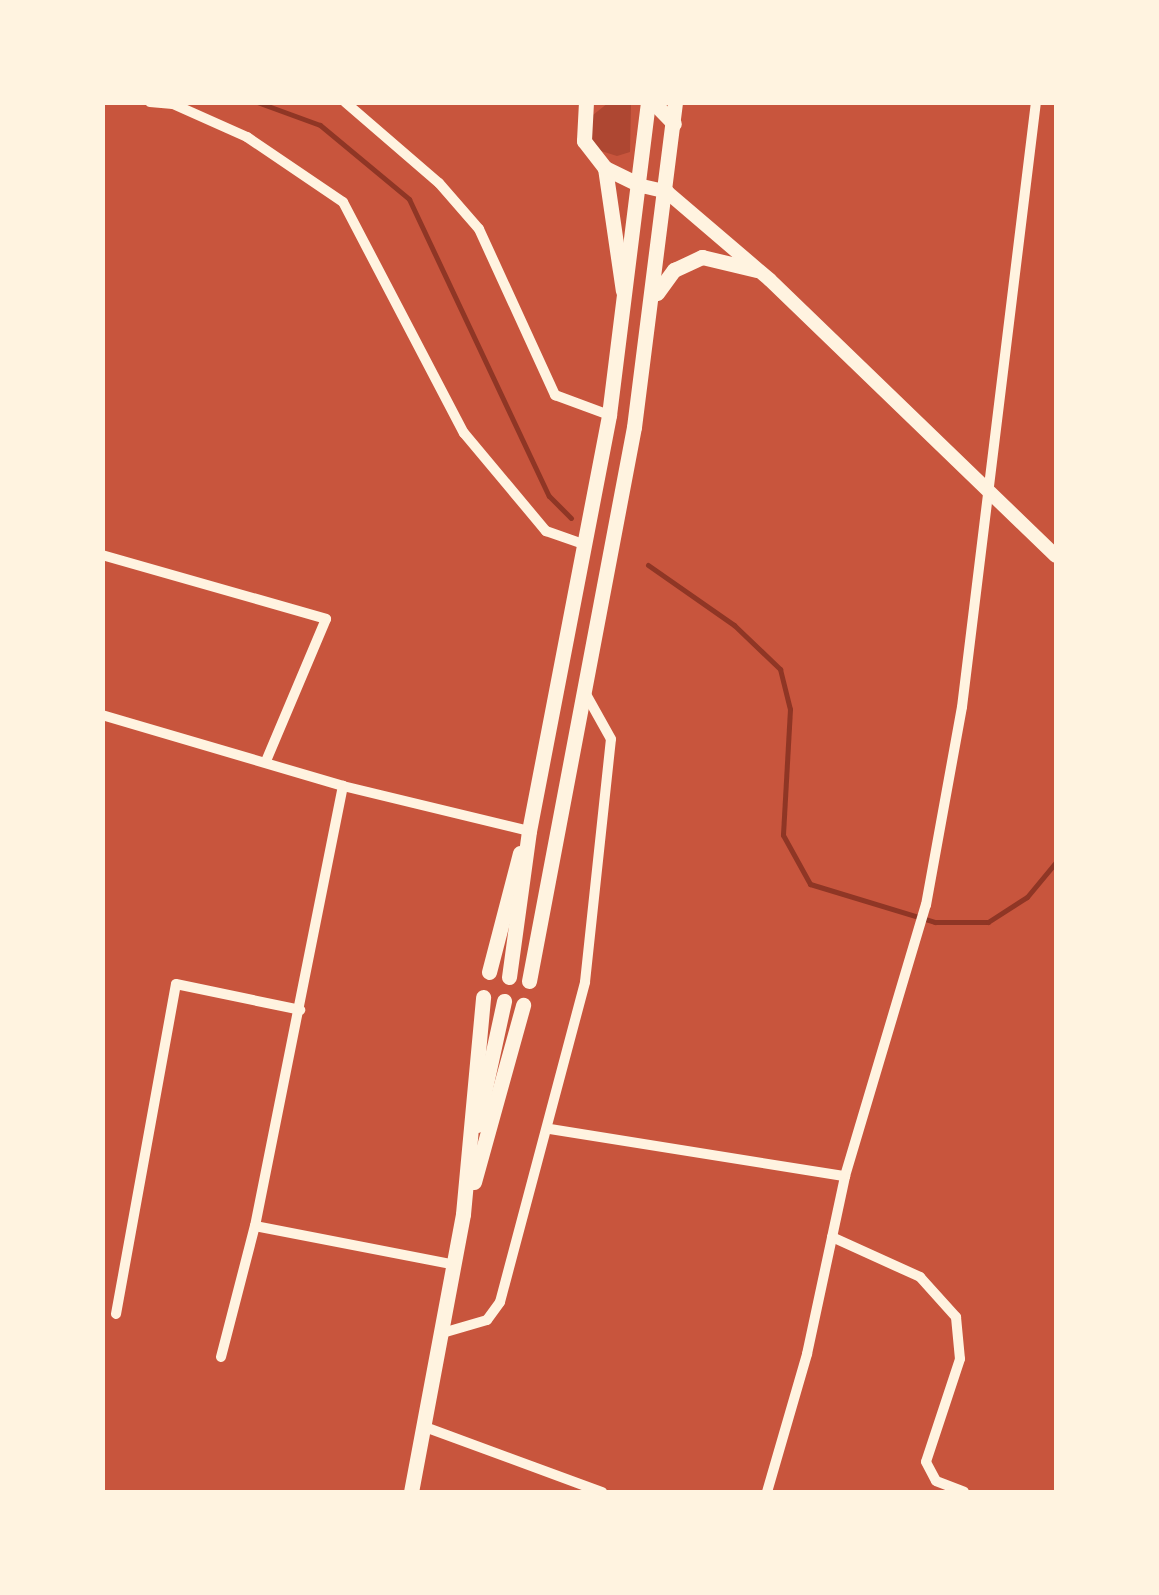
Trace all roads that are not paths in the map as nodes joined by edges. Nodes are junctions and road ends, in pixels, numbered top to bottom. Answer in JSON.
{"nodes":[{"id":1,"x":150,"y":102,"type":"edge"},
{"id":2,"x":344,"y":102,"type":"edge"},
{"id":3,"x":586,"y":102,"type":"edge"},
{"id":4,"x":650,"y":102,"type":"edge"},
{"id":5,"x":675,"y":102,"type":"edge"},
{"id":6,"x":1036,"y":102,"type":"edge"},
{"id":7,"x":674,"y":124,"type":"junction"},
{"id":8,"x":605,"y":168,"type":"junction"},
{"id":9,"x":642,"y":186,"type":"junction"},
{"id":10,"x":667,"y":192,"type":"junction"},
{"id":11,"x":756,"y":270,"type":"junction"},
{"id":12,"x":654,"y":296,"type":"junction"},
{"id":13,"x":625,"y":315,"type":"junction"},
{"id":14,"x":609,"y":416,"type":"junction"},
{"id":15,"x":986,"y":490,"type":"junction"},
{"id":16,"x":586,"y":545,"type":"junction"},
{"id":17,"x":102,"y":555,"type":"edge"},
{"id":18,"x":1056,"y":556,"type":"edge"},
{"id":19,"x":582,"y":688,"type":"junction"},
{"id":20,"x":102,"y":715,"type":"edge"},
{"id":21,"x":266,"y":761,"type":"junction"},
{"id":22,"x":343,"y":786,"type":"junction"},
{"id":23,"x":528,"y":831,"type":"junction"},
{"id":24,"x":489,"y":972,"type":"dead end"},
{"id":25,"x":509,"y":977,"type":"dead end"},
{"id":26,"x":529,"y":981,"type":"dead end"},
{"id":27,"x":483,"y":997,"type":"dead end"},
{"id":28,"x":504,"y":1002,"type":"dead end"},
{"id":29,"x":523,"y":1005,"type":"dead end"},
{"id":30,"x":300,"y":1010,"type":"junction"},
{"id":31,"x":550,"y":1129,"type":"junction"},
{"id":32,"x":469,"y":1160,"type":"junction"},
{"id":33,"x":845,"y":1176,"type":"junction"},
{"id":34,"x":463,"y":1214,"type":"junction"},
{"id":35,"x":255,"y":1226,"type":"junction"},
{"id":36,"x":832,"y":1236,"type":"junction"},
{"id":37,"x":455,"y":1265,"type":"junction"},
{"id":38,"x":116,"y":1314,"type":"dead end"},
{"id":39,"x":440,"y":1334,"type":"junction"},
{"id":40,"x":221,"y":1357,"type":"dead end"},
{"id":41,"x":425,"y":1427,"type":"junction"},
{"id":42,"x":411,"y":1492,"type":"edge"},
{"id":43,"x":602,"y":1492,"type":"edge"},
{"id":44,"x":767,"y":1492,"type":"edge"},
{"id":45,"x":964,"y":1492,"type":"edge"}],
"edges":[{"from":1,"to":16,"type":"street"},
{"from":2,"to":14,"type":"street"},
{"from":3,"to":8,"type":"main road"},
{"from":4,"to":7,"type":"main road"},
{"from":4,"to":9,"type":"main road"},
{"from":5,"to":7,"type":"main road"},
{"from":6,"to":15,"type":"street"},
{"from":7,"to":10,"type":"main road"},
{"from":8,"to":9,"type":"main road"},
{"from":8,"to":13,"type":"main road"},
{"from":9,"to":10,"type":"main road"},
{"from":9,"to":13,"type":"main road"},
{"from":10,"to":11,"type":"main road"},
{"from":10,"to":12,"type":"main road"},
{"from":11,"to":12,"type":"main road"},
{"from":11,"to":15,"type":"main road"},
{"from":12,"to":19,"type":"main road"},
{"from":13,"to":14,"type":"main road"},
{"from":14,"to":16,"type":"main road"},
{"from":15,"to":18,"type":"main road"},
{"from":15,"to":33,"type":"street"},
{"from":16,"to":23,"type":"main road"},
{"from":17,"to":21,"type":"street"},
{"from":19,"to":26,"type":"main road"},
{"from":19,"to":31,"type":"street"},
{"from":20,"to":21,"type":"street"},
{"from":21,"to":22,"type":"street"},
{"from":22,"to":23,"type":"street"},
{"from":22,"to":30,"type":"street"},
{"from":23,"to":24,"type":"main road"},
{"from":23,"to":25,"type":"main road"},
{"from":27,"to":32,"type":"main road"},
{"from":28,"to":32,"type":"main road"},
{"from":29,"to":34,"type":"main road"},
{"from":30,"to":35,"type":"street"},
{"from":30,"to":38,"type":"street"},
{"from":31,"to":33,"type":"street"},
{"from":31,"to":39,"type":"street"},
{"from":32,"to":34,"type":"main road"},
{"from":33,"to":36,"type":"street"},
{"from":34,"to":37,"type":"main road"},
{"from":35,"to":37,"type":"street"},
{"from":35,"to":40,"type":"street"},
{"from":36,"to":44,"type":"street"},
{"from":36,"to":45,"type":"street"},
{"from":37,"to":39,"type":"main road"},
{"from":39,"to":41,"type":"main road"},
{"from":41,"to":42,"type":"main road"},
{"from":41,"to":43,"type":"street"}]}
